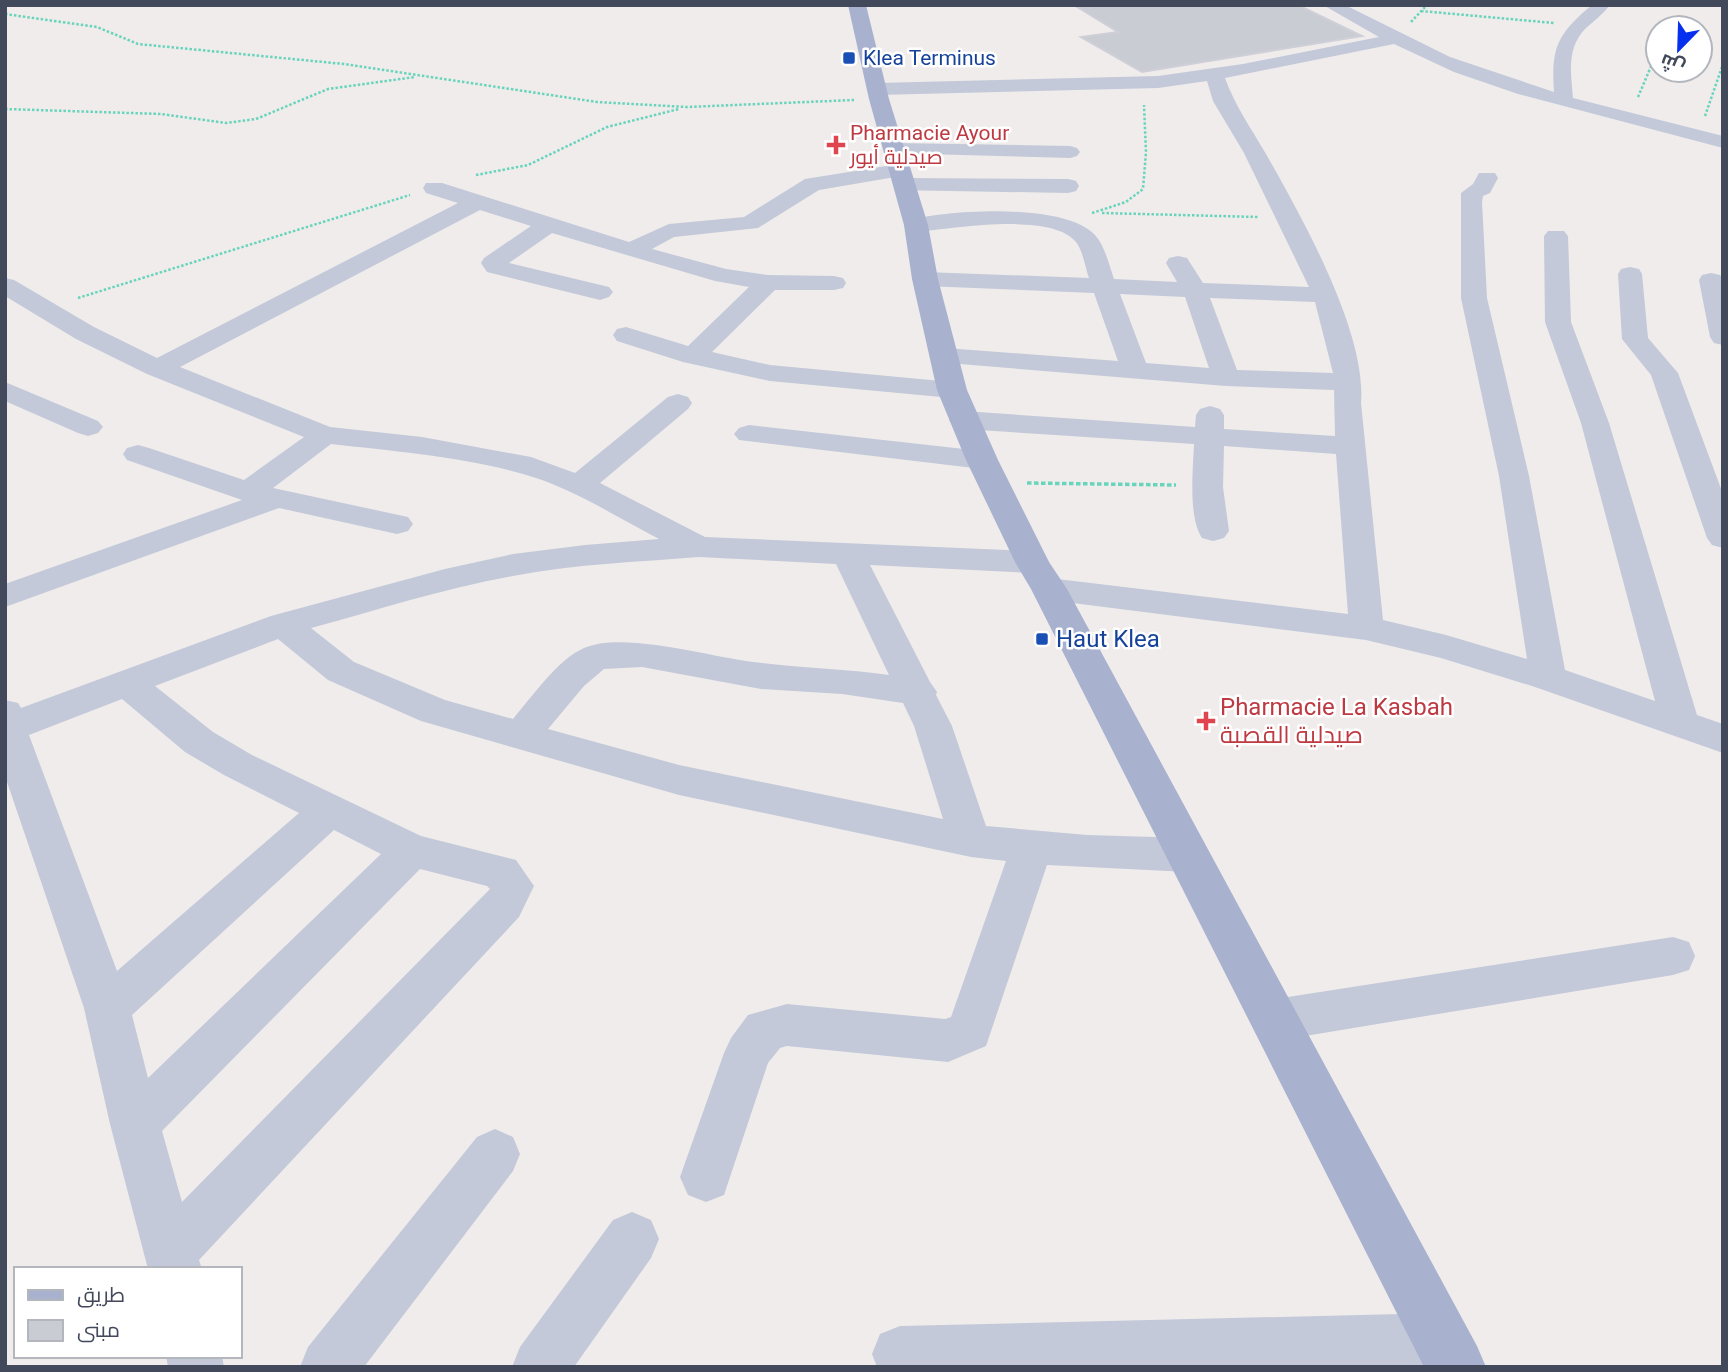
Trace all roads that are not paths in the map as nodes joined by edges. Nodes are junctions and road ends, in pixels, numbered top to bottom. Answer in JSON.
{"nodes":[{"id":1,"x":857,"y":5,"type":"edge"},
{"id":2,"x":1331,"y":5,"type":"edge"},
{"id":3,"x":1602,"y":5,"type":"edge"},
{"id":4,"x":1395,"y":39,"type":"junction"},
{"id":5,"x":1214,"y":74,"type":"junction"},
{"id":6,"x":878,"y":94,"type":"junction"},
{"id":7,"x":1564,"y":101,"type":"junction"},
{"id":8,"x":1723,"y":142,"type":"edge"},
{"id":9,"x":1070,"y":152,"type":"dead end"},
{"id":10,"x":899,"y":168,"type":"junction"},
{"id":11,"x":1487,"y":178,"type":"dead end"},
{"id":12,"x":1068,"y":186,"type":"dead end"},
{"id":13,"x":434,"y":188,"type":"road end"},
{"id":14,"x":477,"y":202,"type":"junction"},
{"id":15,"x":548,"y":225,"type":"junction"},
{"id":16,"x":916,"y":225,"type":"junction"},
{"id":17,"x":1556,"y":236,"type":"dead end"},
{"id":18,"x":631,"y":250,"type":"junction"},
{"id":19,"x":1178,"y":263,"type":"dead end"},
{"id":20,"x":1630,"y":274,"type":"dead end"},
{"id":21,"x":925,"y":279,"type":"junction"},
{"id":22,"x":1711,"y":279,"type":"dead end"},
{"id":23,"x":768,"y":282,"type":"junction"},
{"id":24,"x":834,"y":283,"type":"dead end"},
{"id":25,"x":5,"y":285,"type":"edge"},
{"id":26,"x":1105,"y":288,"type":"junction"},
{"id":27,"x":1195,"y":289,"type":"junction"},
{"id":28,"x":600,"y":292,"type":"dead end"},
{"id":29,"x":1326,"y":296,"type":"junction"},
{"id":30,"x":626,"y":335,"type":"dead end"},
{"id":31,"x":1723,"y":337,"type":"edge"},
{"id":32,"x":693,"y":356,"type":"junction"},
{"id":33,"x":945,"y":356,"type":"junction"},
{"id":34,"x":158,"y":368,"type":"junction"},
{"id":35,"x":1134,"y":369,"type":"junction"},
{"id":36,"x":1226,"y":378,"type":"junction"},
{"id":37,"x":1349,"y":382,"type":"junction"},
{"id":38,"x":5,"y":390,"type":"edge"},
{"id":39,"x":678,"y":403,"type":"dead end"},
{"id":40,"x":957,"y":405,"type":"junction"},
{"id":41,"x":1210,"y":426,"type":"junction"},
{"id":42,"x":88,"y":427,"type":"dead end"},
{"id":43,"x":749,"y":434,"type":"dead end"},
{"id":44,"x":325,"y":435,"type":"junction"},
{"id":45,"x":1351,"y":446,"type":"junction"},
{"id":46,"x":138,"y":454,"type":"dead end"},
{"id":47,"x":988,"y":473,"type":"junction"},
{"id":48,"x":579,"y":485,"type":"junction"},
{"id":49,"x":262,"y":495,"type":"junction"},
{"id":50,"x":397,"y":524,"type":"dead end"},
{"id":51,"x":1213,"y":531,"type":"dead end"},
{"id":52,"x":1723,"y":538,"type":"edge"},
{"id":53,"x":699,"y":547,"type":"junction"},
{"id":54,"x":849,"y":556,"type":"junction"},
{"id":55,"x":1040,"y":576,"type":"junction"},
{"id":56,"x":5,"y":596,"type":"edge"},
{"id":57,"x":283,"y":624,"type":"junction"},
{"id":58,"x":1366,"y":628,"type":"junction"},
{"id":59,"x":1548,"y":678,"type":"junction"},
{"id":60,"x":125,"y":681,"type":"junction"},
{"id":61,"x":919,"y":692,"type":"junction"},
{"id":62,"x":6,"y":723,"type":"edge"},
{"id":63,"x":1680,"y":723,"type":"junction"},
{"id":64,"x":520,"y":736,"type":"junction"},
{"id":65,"x":1723,"y":739,"type":"edge"},
{"id":66,"x":330,"y":810,"type":"junction"},
{"id":67,"x":971,"y":841,"type":"junction"},
{"id":68,"x":1032,"y":847,"type":"junction"},
{"id":69,"x":412,"y":850,"type":"junction"},
{"id":70,"x":1188,"y":855,"type":"junction"},
{"id":71,"x":1673,"y":956,"type":"dead end"},
{"id":72,"x":107,"y":1008,"type":"junction"},
{"id":73,"x":1275,"y":1020,"type":"junction"},
{"id":74,"x":135,"y":1124,"type":"junction"},
{"id":75,"x":495,"y":1154,"type":"dead end"},
{"id":76,"x":706,"y":1177,"type":"dead end"},
{"id":77,"x":632,"y":1240,"type":"dead end"},
{"id":78,"x":173,"y":1260,"type":"edge"},
{"id":79,"x":900,"y":1354,"type":"dead end"},
{"id":80,"x":1449,"y":1354,"type":"edge"},
{"id":81,"x":328,"y":1367,"type":"edge"},
{"id":82,"x":540,"y":1367,"type":"edge"}],
"edges":[{"from":1,"to":6,"type":"main road"},
{"from":2,"to":4,"type":"street"},
{"from":3,"to":7,"type":"street"},
{"from":4,"to":5,"type":"street"},
{"from":4,"to":7,"type":"street"},
{"from":5,"to":6,"type":"street"},
{"from":5,"to":29,"type":"street"},
{"from":6,"to":10,"type":"main road"},
{"from":7,"to":8,"type":"street"},
{"from":9,"to":10,"type":"street"},
{"from":10,"to":12,"type":"street"},
{"from":10,"to":16,"type":"main road"},
{"from":10,"to":18,"type":"street"},
{"from":11,"to":59,"type":"street"},
{"from":13,"to":14,"type":"street"},
{"from":14,"to":15,"type":"street"},
{"from":14,"to":34,"type":"street"},
{"from":15,"to":18,"type":"street"},
{"from":15,"to":28,"type":"street"},
{"from":16,"to":21,"type":"main road"},
{"from":16,"to":26,"type":"street"},
{"from":17,"to":63,"type":"street"},
{"from":18,"to":23,"type":"street"},
{"from":19,"to":27,"type":"street"},
{"from":20,"to":52,"type":"street"},
{"from":21,"to":26,"type":"street"},
{"from":21,"to":33,"type":"main road"},
{"from":22,"to":31,"type":"street"},
{"from":23,"to":24,"type":"street"},
{"from":23,"to":32,"type":"street"},
{"from":25,"to":34,"type":"street"},
{"from":26,"to":27,"type":"street"},
{"from":26,"to":35,"type":"street"},
{"from":27,"to":29,"type":"street"},
{"from":27,"to":36,"type":"street"},
{"from":29,"to":37,"type":"street"},
{"from":30,"to":32,"type":"street"},
{"from":32,"to":40,"type":"street"},
{"from":33,"to":35,"type":"street"},
{"from":33,"to":40,"type":"main road"},
{"from":34,"to":44,"type":"street"},
{"from":35,"to":36,"type":"street"},
{"from":36,"to":37,"type":"street"},
{"from":37,"to":45,"type":"street"},
{"from":38,"to":42,"type":"street"},
{"from":39,"to":48,"type":"street"},
{"from":40,"to":41,"type":"street"},
{"from":40,"to":47,"type":"main road"},
{"from":41,"to":45,"type":"street"},
{"from":41,"to":51,"type":"street"},
{"from":43,"to":47,"type":"street"},
{"from":44,"to":48,"type":"street"},
{"from":44,"to":49,"type":"street"},
{"from":45,"to":58,"type":"street"},
{"from":46,"to":49,"type":"street"},
{"from":47,"to":55,"type":"main road"},
{"from":48,"to":53,"type":"street"},
{"from":49,"to":50,"type":"street"},
{"from":49,"to":56,"type":"street"},
{"from":53,"to":54,"type":"street"},
{"from":53,"to":57,"type":"street"},
{"from":54,"to":55,"type":"street"},
{"from":54,"to":61,"type":"street"},
{"from":55,"to":58,"type":"street"},
{"from":55,"to":70,"type":"main road"},
{"from":57,"to":60,"type":"street"},
{"from":57,"to":64,"type":"street"},
{"from":58,"to":59,"type":"street"},
{"from":59,"to":63,"type":"street"},
{"from":60,"to":62,"type":"street"},
{"from":60,"to":66,"type":"street"},
{"from":61,"to":64,"type":"street"},
{"from":61,"to":67,"type":"street"},
{"from":62,"to":72,"type":"street"},
{"from":63,"to":65,"type":"street"},
{"from":64,"to":67,"type":"street"},
{"from":66,"to":69,"type":"street"},
{"from":66,"to":72,"type":"street"},
{"from":67,"to":68,"type":"street"},
{"from":68,"to":70,"type":"street"},
{"from":68,"to":76,"type":"street"},
{"from":69,"to":74,"type":"street"},
{"from":69,"to":78,"type":"street"},
{"from":70,"to":73,"type":"main road"},
{"from":71,"to":73,"type":"street"},
{"from":72,"to":74,"type":"street"},
{"from":73,"to":80,"type":"main road"},
{"from":74,"to":78,"type":"street"},
{"from":75,"to":81,"type":"street"},
{"from":77,"to":82,"type":"street"},
{"from":79,"to":80,"type":"street"}]}
